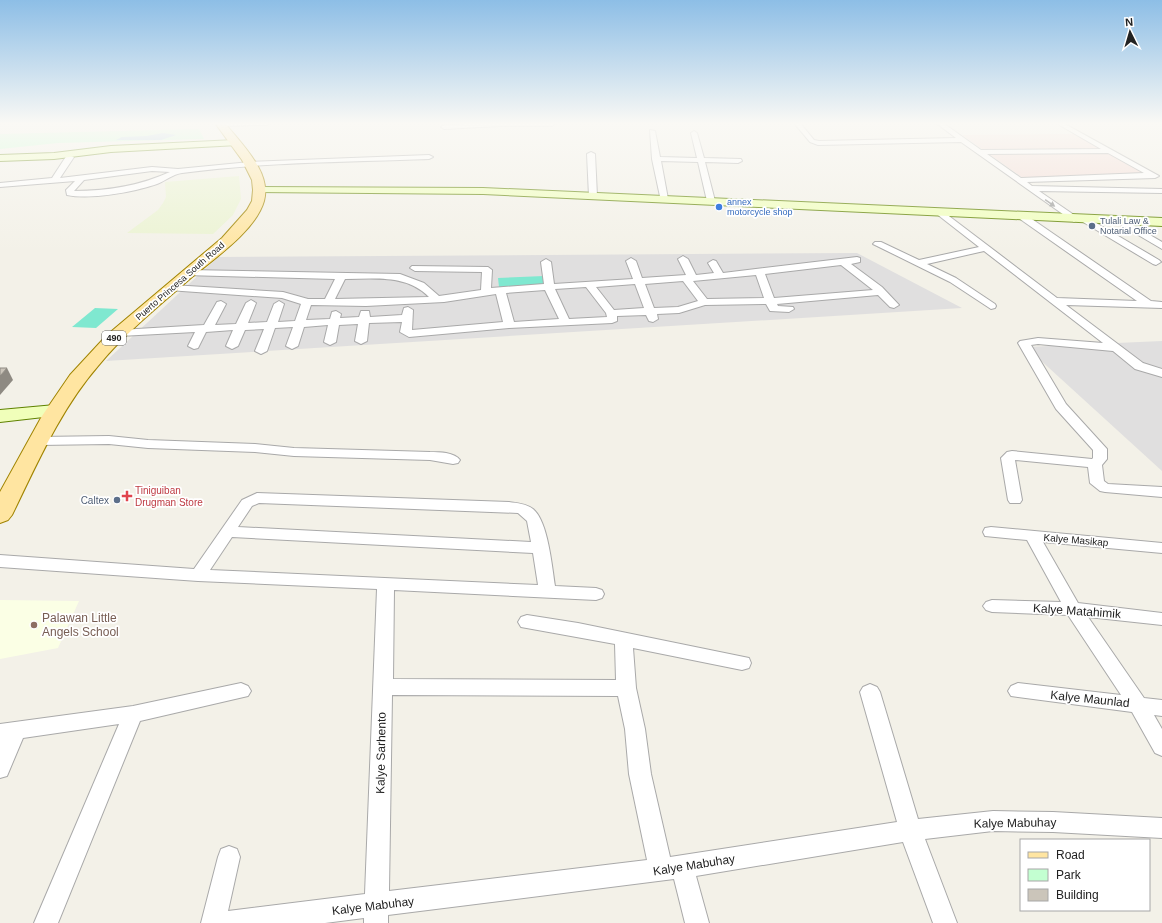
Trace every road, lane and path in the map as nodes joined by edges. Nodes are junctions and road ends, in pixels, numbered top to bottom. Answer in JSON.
{"nodes":[{"id":1,"x":64,"y":166,"type":"edge"},
{"id":2,"x":229,"y":166,"type":"edge"},
{"id":3,"x":251,"y":166,"type":"edge"},
{"id":4,"x":592,"y":166,"type":"edge"},
{"id":5,"x":657,"y":166,"type":"edge"},
{"id":6,"x":701,"y":166,"type":"edge"},
{"id":7,"x":999,"y":166,"type":"edge"},
{"id":8,"x":1138,"y":166,"type":"edge"},
{"id":9,"x":178,"y":171,"type":"junction"},
{"id":10,"x":1154,"y":175,"type":"junction"},
{"id":11,"x":82,"y":178,"type":"junction"},
{"id":12,"x":55,"y":180,"type":"junction"},
{"id":13,"x":1018,"y":180,"type":"junction"},
{"id":14,"x":1162,"y":180,"type":"edge"},
{"id":15,"x":0,"y":185,"type":"edge"},
{"id":16,"x":1030,"y":188,"type":"junction"},
{"id":17,"x":260,"y":190,"type":"junction"},
{"id":18,"x":1162,"y":191,"type":"edge"},
{"id":19,"x":593,"y":196,"type":"junction"},
{"id":20,"x":664,"y":199,"type":"junction"},
{"id":21,"x":711,"y":201,"type":"junction"},
{"id":22,"x":941,"y":213,"type":"junction"},
{"id":23,"x":1023,"y":216,"type":"junction"},
{"id":24,"x":1080,"y":219,"type":"junction"},
{"id":25,"x":1119,"y":220,"type":"junction"},
{"id":26,"x":1162,"y":222,"type":"edge"},
{"id":27,"x":878,"y":244,"type":"dead end"},
{"id":28,"x":1162,"y":246,"type":"edge"},
{"id":29,"x":985,"y":248,"type":"junction"},
{"id":30,"x":683,"y":259,"type":"dead end"},
{"id":31,"x":857,"y":260,"type":"dead end"},
{"id":32,"x":631,"y":261,"type":"dead end"},
{"id":33,"x":546,"y":262,"type":"dead end"},
{"id":34,"x":713,"y":262,"type":"dead end"},
{"id":35,"x":843,"y":262,"type":"junction"},
{"id":36,"x":1156,"y":262,"type":"dead end"},
{"id":37,"x":918,"y":263,"type":"junction"},
{"id":38,"x":760,"y":272,"type":"junction"},
{"id":39,"x":188,"y":273,"type":"junction"},
{"id":40,"x":341,"y":276,"type":"junction"},
{"id":41,"x":720,"y":276,"type":"junction"},
{"id":42,"x":689,"y":277,"type":"junction"},
{"id":43,"x":410,"y":279,"type":"junction"},
{"id":44,"x":639,"y":281,"type":"junction"},
{"id":45,"x":589,"y":284,"type":"junction"},
{"id":46,"x":548,"y":287,"type":"junction"},
{"id":47,"x":172,"y":288,"type":"junction"},
{"id":48,"x":500,"y":290,"type":"junction"},
{"id":49,"x":486,"y":292,"type":"junction"},
{"id":50,"x":881,"y":292,"type":"junction"},
{"id":51,"x":436,"y":299,"type":"junction"},
{"id":52,"x":408,"y":301,"type":"junction"},
{"id":53,"x":770,"y":301,"type":"junction"},
{"id":54,"x":1055,"y":301,"type":"junction"},
{"id":55,"x":307,"y":302,"type":"junction"},
{"id":56,"x":334,"y":302,"type":"junction"},
{"id":57,"x":704,"y":302,"type":"junction"},
{"id":58,"x":251,"y":303,"type":"dead end"},
{"id":59,"x":366,"y":303,"type":"junction"},
{"id":60,"x":221,"y":304,"type":"dead end"},
{"id":61,"x":279,"y":304,"type":"dead end"},
{"id":62,"x":1148,"y":304,"type":"junction"},
{"id":63,"x":894,"y":305,"type":"dead end"},
{"id":64,"x":1162,"y":305,"type":"edge"},
{"id":65,"x":991,"y":306,"type":"dead end"},
{"id":66,"x":789,"y":310,"type":"dead end"},
{"id":67,"x":611,"y":313,"type":"junction"},
{"id":68,"x":651,"y":316,"type":"junction"},
{"id":69,"x":408,"y":318,"type":"junction"},
{"id":70,"x":364,"y":322,"type":"junction"},
{"id":71,"x":334,"y":323,"type":"junction"},
{"id":72,"x":566,"y":323,"type":"junction"},
{"id":73,"x":299,"y":325,"type":"junction"},
{"id":74,"x":509,"y":325,"type":"junction"},
{"id":75,"x":270,"y":326,"type":"junction"},
{"id":76,"x":239,"y":328,"type":"junction"},
{"id":77,"x":204,"y":329,"type":"junction"},
{"id":78,"x":120,"y":333,"type":"junction"},
{"id":79,"x":361,"y":341,"type":"dead end"},
{"id":80,"x":330,"y":342,"type":"dead end"},
{"id":81,"x":194,"y":346,"type":"dead end"},
{"id":82,"x":232,"y":346,"type":"dead end"},
{"id":83,"x":292,"y":346,"type":"dead end"},
{"id":84,"x":1116,"y":348,"type":"junction"},
{"id":85,"x":261,"y":351,"type":"dead end"},
{"id":86,"x":1162,"y":373,"type":"edge"},
{"id":87,"x":0,"y":416,"type":"edge"},
{"id":88,"x":52,"y":417,"type":"junction"},
{"id":89,"x":0,"y":426,"type":"edge"},
{"id":90,"x":39,"y":441,"type":"junction"},
{"id":91,"x":453,"y":460,"type":"dead end"},
{"id":92,"x":1095,"y":464,"type":"junction"},
{"id":93,"x":1162,"y":492,"type":"edge"},
{"id":94,"x":1015,"y":500,"type":"dead end"},
{"id":95,"x":0,"y":515,"type":"edge"},
{"id":96,"x":227,"y":532,"type":"junction"},
{"id":97,"x":991,"y":532,"type":"dead end"},
{"id":98,"x":1032,"y":536,"type":"junction"},
{"id":99,"x":540,"y":548,"type":"junction"},
{"id":100,"x":1162,"y":548,"type":"edge"},
{"id":101,"x":0,"y":561,"type":"edge"},
{"id":102,"x":198,"y":575,"type":"junction"},
{"id":103,"x":386,"y":584,"type":"junction"},
{"id":104,"x":548,"y":592,"type":"junction"},
{"id":105,"x":596,"y":594,"type":"dead end"},
{"id":106,"x":992,"y":606,"type":"dead end"},
{"id":107,"x":1073,"y":609,"type":"junction"},
{"id":108,"x":1162,"y":619,"type":"edge"},
{"id":109,"x":527,"y":622,"type":"dead end"},
{"id":110,"x":624,"y":639,"type":"junction"},
{"id":111,"x":742,"y":663,"type":"dead end"},
{"id":112,"x":383,"y":687,"type":"junction"},
{"id":113,"x":626,"y":688,"type":"junction"},
{"id":114,"x":241,"y":691,"type":"dead end"},
{"id":115,"x":1018,"y":691,"type":"dead end"},
{"id":116,"x":870,"y":692,"type":"dead end"},
{"id":117,"x":1137,"y":704,"type":"junction"},
{"id":118,"x":1162,"y":708,"type":"edge"},
{"id":119,"x":133,"y":714,"type":"junction"},
{"id":120,"x":8,"y":731,"type":"edge"},
{"id":121,"x":1162,"y":747,"type":"edge"},
{"id":122,"x":0,"y":769,"type":"edge"},
{"id":123,"x":1162,"y":828,"type":"edge"},
{"id":124,"x":910,"y":830,"type":"junction"},
{"id":125,"x":229,"y":857,"type":"dead end"},
{"id":126,"x":671,"y":869,"type":"junction"},
{"id":127,"x":377,"y":914,"type":"edge"},
{"id":128,"x":46,"y":923,"type":"edge"},
{"id":129,"x":213,"y":923,"type":"edge"},
{"id":130,"x":226,"y":923,"type":"edge"},
{"id":131,"x":698,"y":923,"type":"edge"},
{"id":132,"x":945,"y":923,"type":"edge"}],
"edges":[{"from":1,"to":12,"type":"street"},
{"from":2,"to":9,"type":"street"},
{"from":3,"to":17,"type":"main road"},
{"from":4,"to":19,"type":"street"},
{"from":5,"to":20,"type":"street"},
{"from":6,"to":21,"type":"street"},
{"from":7,"to":13,"type":"street"},
{"from":8,"to":10,"type":"street"},
{"from":9,"to":11,"type":"street"},
{"from":9,"to":11,"type":"street"},
{"from":10,"to":13,"type":"street"},
{"from":10,"to":14,"type":"street"},
{"from":11,"to":12,"type":"street"},
{"from":12,"to":15,"type":"street"},
{"from":13,"to":16,"type":"street"},
{"from":16,"to":18,"type":"street"},
{"from":16,"to":24,"type":"street","one_way":true},
{"from":17,"to":19,"type":"street"},
{"from":17,"to":39,"type":"main road","name":"Puerto Princesa South Road","number":"490"},
{"from":19,"to":20,"type":"street"},
{"from":20,"to":21,"type":"street"},
{"from":21,"to":22,"type":"street"},
{"from":22,"to":23,"type":"street"},
{"from":22,"to":29,"type":"street"},
{"from":23,"to":24,"type":"street"},
{"from":23,"to":62,"type":"street"},
{"from":24,"to":25,"type":"street"},
{"from":24,"to":36,"type":"street"},
{"from":25,"to":26,"type":"street"},
{"from":25,"to":28,"type":"street"},
{"from":27,"to":37,"type":"street"},
{"from":29,"to":37,"type":"street"},
{"from":29,"to":54,"type":"street"},
{"from":30,"to":42,"type":"street"},
{"from":31,"to":35,"type":"street"},
{"from":32,"to":44,"type":"street"},
{"from":33,"to":46,"type":"street"},
{"from":34,"to":41,"type":"street"},
{"from":35,"to":38,"type":"street"},
{"from":35,"to":50,"type":"street"},
{"from":37,"to":65,"type":"street"},
{"from":38,"to":41,"type":"street"},
{"from":38,"to":53,"type":"street"},
{"from":39,"to":40,"type":"street"},
{"from":39,"to":47,"type":"main road","name":"Puerto Princesa South Road","number":"490"},
{"from":40,"to":43,"type":"street"},
{"from":40,"to":56,"type":"street"},
{"from":41,"to":42,"type":"street"},
{"from":42,"to":44,"type":"street"},
{"from":42,"to":57,"type":"street"},
{"from":43,"to":49,"type":"street"},
{"from":43,"to":51,"type":"street"},
{"from":44,"to":45,"type":"street"},
{"from":44,"to":68,"type":"street"},
{"from":45,"to":46,"type":"street"},
{"from":45,"to":67,"type":"street"},
{"from":46,"to":48,"type":"street"},
{"from":46,"to":72,"type":"street"},
{"from":47,"to":55,"type":"street"},
{"from":47,"to":78,"type":"main road","name":"Puerto Princesa South Road","number":"490"},
{"from":48,"to":49,"type":"street"},
{"from":48,"to":74,"type":"street"},
{"from":49,"to":51,"type":"street"},
{"from":50,"to":53,"type":"street"},
{"from":50,"to":63,"type":"street"},
{"from":51,"to":52,"type":"street"},
{"from":52,"to":59,"type":"street"},
{"from":52,"to":69,"type":"street"},
{"from":53,"to":57,"type":"street"},
{"from":53,"to":66,"type":"street"},
{"from":54,"to":62,"type":"street"},
{"from":54,"to":84,"type":"street"},
{"from":55,"to":56,"type":"street"},
{"from":55,"to":73,"type":"street"},
{"from":56,"to":59,"type":"street"},
{"from":56,"to":71,"type":"street"},
{"from":57,"to":68,"type":"street"},
{"from":58,"to":76,"type":"street"},
{"from":59,"to":70,"type":"street"},
{"from":60,"to":77,"type":"street"},
{"from":61,"to":75,"type":"street"},
{"from":62,"to":64,"type":"street"},
{"from":67,"to":68,"type":"street"},
{"from":67,"to":72,"type":"street"},
{"from":69,"to":70,"type":"street"},
{"from":69,"to":74,"type":"street"},
{"from":70,"to":71,"type":"street"},
{"from":70,"to":79,"type":"street"},
{"from":71,"to":73,"type":"street"},
{"from":71,"to":80,"type":"street"},
{"from":72,"to":74,"type":"street"},
{"from":73,"to":75,"type":"street"},
{"from":73,"to":83,"type":"street"},
{"from":75,"to":76,"type":"street"},
{"from":75,"to":85,"type":"street"},
{"from":76,"to":77,"type":"street"},
{"from":76,"to":82,"type":"street"},
{"from":77,"to":78,"type":"street"},
{"from":77,"to":81,"type":"street"},
{"from":78,"to":88,"type":"main road","name":"Puerto Princesa South Road","number":"490"},
{"from":84,"to":86,"type":"street"},
{"from":84,"to":92,"type":"street"},
{"from":87,"to":88,"type":"street"},
{"from":88,"to":89,"type":"street"},
{"from":88,"to":90,"type":"main road","name":"Puerto Princesa South Road","number":"490"},
{"from":90,"to":91,"type":"street"},
{"from":90,"to":95,"type":"main road","name":"Puerto Princesa South Road","number":"490"},
{"from":92,"to":93,"type":"street"},
{"from":92,"to":94,"type":"street"},
{"from":96,"to":99,"type":"street"},
{"from":96,"to":99,"type":"street"},
{"from":96,"to":102,"type":"street"},
{"from":97,"to":98,"type":"street","name":"Kalye Masikap"},
{"from":98,"to":100,"type":"street","name":"Kalye Masikap"},
{"from":98,"to":107,"type":"street"},
{"from":99,"to":104,"type":"street"},
{"from":101,"to":102,"type":"street"},
{"from":102,"to":103,"type":"street"},
{"from":103,"to":104,"type":"street"},
{"from":103,"to":112,"type":"street","name":"Kalye Sarhento"},
{"from":104,"to":105,"type":"street"},
{"from":106,"to":107,"type":"street","name":"Kalye Matahimik"},
{"from":107,"to":108,"type":"street","name":"Kalye Matahimik"},
{"from":107,"to":117,"type":"street"},
{"from":109,"to":110,"type":"street"},
{"from":110,"to":111,"type":"street"},
{"from":110,"to":113,"type":"street"},
{"from":112,"to":113,"type":"street"},
{"from":112,"to":127,"type":"street","name":"Kalye Sarhento"},
{"from":113,"to":126,"type":"street"},
{"from":114,"to":119,"type":"street"},
{"from":115,"to":117,"type":"street","name":"Kalye Maunlad"},
{"from":116,"to":124,"type":"street"},
{"from":117,"to":118,"type":"street","name":"Kalye Maunlad"},
{"from":117,"to":121,"type":"street"},
{"from":119,"to":120,"type":"street"},
{"from":119,"to":128,"type":"street"},
{"from":120,"to":122,"type":"street"},
{"from":123,"to":124,"type":"street","name":"Kalye Mabuhay"},
{"from":124,"to":126,"type":"street","name":"Kalye Mabuhay"},
{"from":124,"to":132,"type":"street"},
{"from":125,"to":129,"type":"street"},
{"from":126,"to":127,"type":"street","name":"Kalye Mabuhay"},
{"from":126,"to":131,"type":"street"},
{"from":127,"to":130,"type":"street","name":"Kalye Mabuhay"}]}
